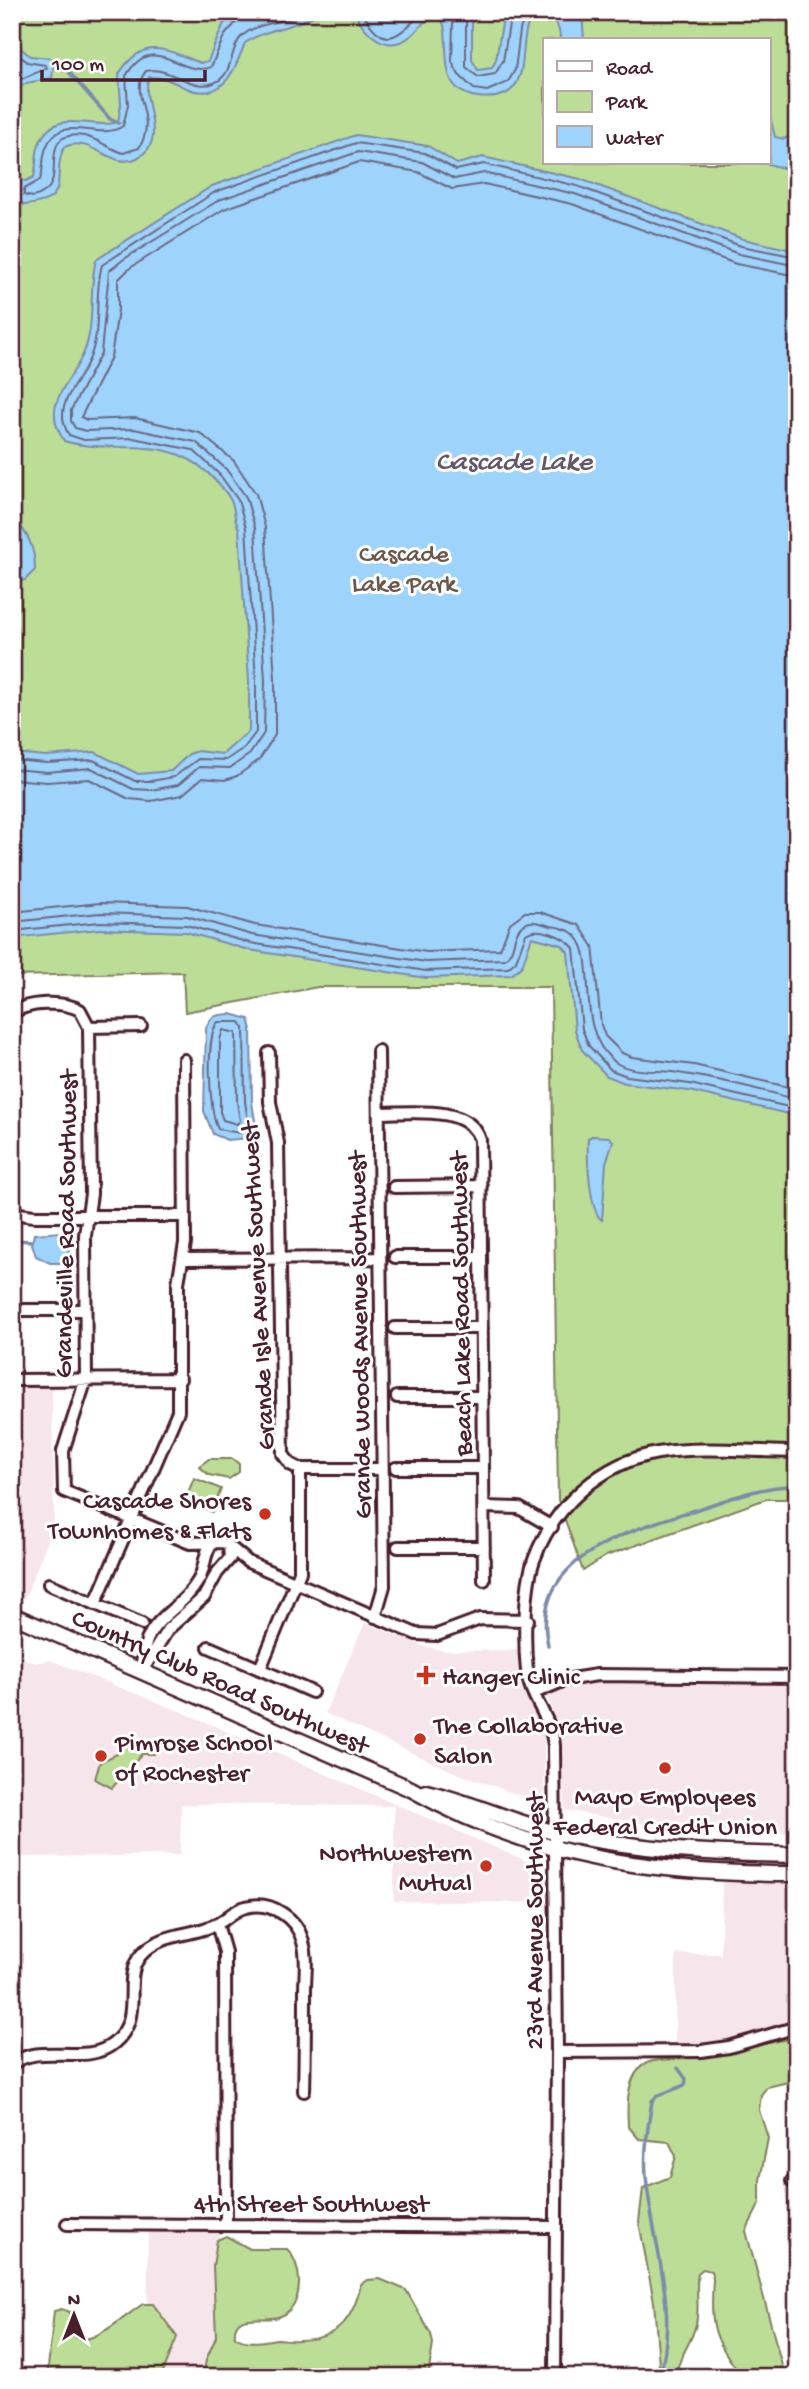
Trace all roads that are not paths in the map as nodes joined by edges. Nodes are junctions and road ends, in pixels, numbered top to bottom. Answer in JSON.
{"nodes":[{"id":1,"x":12,"y":1014,"type":"edge"},
{"id":2,"x":141,"y":1026,"type":"dead end"},
{"id":3,"x":89,"y":1027,"type":"junction"},
{"id":4,"x":379,"y":1051,"type":"dead end"},
{"id":5,"x":269,"y":1053,"type":"dead end"},
{"id":6,"x":184,"y":1060,"type":"dead end"},
{"id":7,"x":379,"y":1113,"type":"junction"},
{"id":8,"x":481,"y":1186,"type":"junction"},
{"id":9,"x":394,"y":1187,"type":"dead end"},
{"id":10,"x":12,"y":1207,"type":"edge"},
{"id":11,"x":88,"y":1216,"type":"junction"},
{"id":12,"x":185,"y":1216,"type":"junction"},
{"id":13,"x":380,"y":1258,"type":"junction"},
{"id":14,"x":395,"y":1258,"type":"dead end"},
{"id":15,"x":481,"y":1258,"type":"junction"},
{"id":16,"x":183,"y":1259,"type":"junction"},
{"id":17,"x":279,"y":1259,"type":"junction"},
{"id":18,"x":12,"y":1310,"type":"edge"},
{"id":19,"x":85,"y":1310,"type":"junction"},
{"id":20,"x":395,"y":1328,"type":"dead end"},
{"id":21,"x":482,"y":1328,"type":"junction"},
{"id":22,"x":86,"y":1379,"type":"junction"},
{"id":23,"x":180,"y":1379,"type":"junction"},
{"id":24,"x":12,"y":1380,"type":"edge"},
{"id":25,"x":397,"y":1397,"type":"dead end"},
{"id":26,"x":483,"y":1397,"type":"junction"},
{"id":27,"x":797,"y":1452,"type":"edge"},
{"id":28,"x":396,"y":1468,"type":"dead end"},
{"id":29,"x":484,"y":1468,"type":"junction"},
{"id":30,"x":300,"y":1469,"type":"junction"},
{"id":31,"x":382,"y":1469,"type":"junction"},
{"id":32,"x":484,"y":1507,"type":"junction"},
{"id":33,"x":133,"y":1518,"type":"junction"},
{"id":34,"x":552,"y":1527,"type":"junction"},
{"id":35,"x":215,"y":1541,"type":"junction"},
{"id":36,"x":190,"y":1543,"type":"junction"},
{"id":37,"x":229,"y":1546,"type":"junction"},
{"id":38,"x":398,"y":1547,"type":"dead end"},
{"id":39,"x":484,"y":1547,"type":"junction"},
{"id":40,"x":207,"y":1555,"type":"junction"},
{"id":41,"x":248,"y":1562,"type":"junction"},
{"id":42,"x":226,"y":1563,"type":"junction"},
{"id":43,"x":484,"y":1580,"type":"dead end"},
{"id":44,"x":297,"y":1583,"type":"junction"},
{"id":45,"x":49,"y":1584,"type":"dead end"},
{"id":46,"x":178,"y":1603,"type":"junction"},
{"id":47,"x":95,"y":1604,"type":"junction"},
{"id":48,"x":187,"y":1613,"type":"junction"},
{"id":49,"x":12,"y":1615,"type":"edge"},
{"id":50,"x":374,"y":1617,"type":"junction"},
{"id":51,"x":528,"y":1620,"type":"junction"},
{"id":52,"x":142,"y":1624,"type":"dead end"},
{"id":53,"x":209,"y":1647,"type":"dead end"},
{"id":54,"x":260,"y":1669,"type":"junction"},
{"id":55,"x":142,"y":1671,"type":"junction"},
{"id":56,"x":797,"y":1677,"type":"edge"},
{"id":57,"x":312,"y":1692,"type":"dead end"},
{"id":58,"x":534,"y":1693,"type":"junction"},
{"id":59,"x":411,"y":1789,"type":"junction"},
{"id":60,"x":556,"y":1832,"type":"junction"},
{"id":61,"x":556,"y":1851,"type":"junction"},
{"id":62,"x":797,"y":1855,"type":"edge"},
{"id":63,"x":797,"y":1874,"type":"edge"},
{"id":64,"x":217,"y":1924,"type":"junction"},
{"id":65,"x":797,"y":2026,"type":"edge"},
{"id":66,"x":557,"y":2052,"type":"junction"},
{"id":67,"x":12,"y":2064,"type":"edge"},
{"id":68,"x":304,"y":2091,"type":"dead end"},
{"id":69,"x":226,"y":2223,"type":"junction"},
{"id":70,"x":67,"y":2224,"type":"dead end"},
{"id":71,"x":556,"y":2227,"type":"junction"},
{"id":72,"x":555,"y":2377,"type":"edge"}],
"edges":[{"from":1,"to":3,"type":"street"},
{"from":2,"to":3,"type":"street"},
{"from":3,"to":11,"type":"street","name":"Grandeville Road Southwest"},
{"from":4,"to":7,"type":"street","name":"Grande Woods Avenue Southwest"},
{"from":5,"to":17,"type":"street","name":"Grande Isle Avenue Southwest"},
{"from":6,"to":12,"type":"street"},
{"from":7,"to":8,"type":"street","name":"Beach Lake Road Southwest"},
{"from":7,"to":13,"type":"street","name":"Grande Woods Avenue Southwest"},
{"from":8,"to":9,"type":"street"},
{"from":8,"to":15,"type":"street","name":"Beach Lake Road Southwest"},
{"from":10,"to":11,"type":"street"},
{"from":11,"to":12,"type":"street"},
{"from":11,"to":19,"type":"street","name":"Grandeville Road Southwest"},
{"from":12,"to":16,"type":"street"},
{"from":13,"to":17,"type":"street"},
{"from":13,"to":31,"type":"street","name":"Grande Woods Avenue Southwest"},
{"from":14,"to":15,"type":"street"},
{"from":15,"to":21,"type":"street","name":"Beach Lake Road Southwest"},
{"from":16,"to":17,"type":"street"},
{"from":16,"to":23,"type":"street"},
{"from":17,"to":30,"type":"street","name":"Grande Isle Avenue Southwest"},
{"from":18,"to":19,"type":"street"},
{"from":19,"to":22,"type":"street","name":"Grandeville Road Southwest"},
{"from":20,"to":21,"type":"street"},
{"from":21,"to":26,"type":"street","name":"Beach Lake Road Southwest"},
{"from":22,"to":23,"type":"street"},
{"from":22,"to":24,"type":"street"},
{"from":22,"to":33,"type":"street","name":"Grandeville Road Southwest"},
{"from":23,"to":33,"type":"street"},
{"from":25,"to":26,"type":"street"},
{"from":26,"to":29,"type":"street","name":"Beach Lake Road Southwest"},
{"from":27,"to":34,"type":"street","name":"23rd Avenue Southwest"},
{"from":28,"to":29,"type":"street"},
{"from":29,"to":32,"type":"street","name":"Beach Lake Road Southwest"},
{"from":30,"to":31,"type":"street"},
{"from":30,"to":44,"type":"street","name":"Grande Isle Avenue Southwest"},
{"from":31,"to":50,"type":"street","name":"Grande Woods Avenue Southwest"},
{"from":32,"to":34,"type":"street"},
{"from":32,"to":39,"type":"street","name":"Beach Lake Road Southwest"},
{"from":33,"to":36,"type":"street","name":"Grandeville Road Southwest"},
{"from":33,"to":47,"type":"street"},
{"from":34,"to":51,"type":"street","name":"23rd Avenue Southwest"},
{"from":35,"to":36,"type":"street","name":"Grandeville Road Southwest"},
{"from":35,"to":37,"type":"street","name":"Grandeville Road Southwest"},
{"from":35,"to":40,"type":"street"},
{"from":36,"to":40,"type":"street","name":"Grandeville Road Southwest"},
{"from":37,"to":41,"type":"street","name":"Grandeville Road Southwest"},
{"from":37,"to":42,"type":"street"},
{"from":38,"to":39,"type":"street"},
{"from":39,"to":43,"type":"street","name":"Beach Lake Road Southwest"},
{"from":40,"to":42,"type":"street","name":"Grandeville Road Southwest"},
{"from":40,"to":46,"type":"street"},
{"from":41,"to":42,"type":"street","name":"Grandeville Road Southwest"},
{"from":41,"to":44,"type":"street","name":"Grandeville Road Southwest"},
{"from":42,"to":48,"type":"street"},
{"from":44,"to":50,"type":"street","name":"Grandeville Road Southwest"},
{"from":44,"to":54,"type":"street","name":"Grande Isle Avenue Southwest"},
{"from":45,"to":47,"type":"street"},
{"from":46,"to":48,"type":"street"},
{"from":46,"to":55,"type":"street"},
{"from":47,"to":52,"type":"street"},
{"from":48,"to":55,"type":"street"},
{"from":49,"to":55,"type":"main road","name":"Country Club Road Southwest"},
{"from":50,"to":51,"type":"street","name":"Grandeville Road Southwest"},
{"from":51,"to":58,"type":"street","name":"23rd Avenue Southwest"},
{"from":53,"to":54,"type":"street"},
{"from":54,"to":57,"type":"street"},
{"from":55,"to":59,"type":"main road","name":"Country Club Road Southwest"},
{"from":56,"to":58,"type":"street"},
{"from":58,"to":60,"type":"street","name":"23rd Avenue Southwest"},
{"from":59,"to":60,"type":"main road"},
{"from":59,"to":61,"type":"main road"},
{"from":60,"to":61,"type":"street","name":"23rd Avenue Southwest"},
{"from":60,"to":62,"type":"main road"},
{"from":61,"to":63,"type":"main road"},
{"from":61,"to":66,"type":"street","name":"23rd Avenue Southwest"},
{"from":64,"to":67,"type":"street"},
{"from":64,"to":68,"type":"street"},
{"from":64,"to":69,"type":"street"},
{"from":65,"to":66,"type":"street"},
{"from":66,"to":71,"type":"street","name":"23rd Avenue Southwest"},
{"from":69,"to":70,"type":"street","name":"4th Street Southwest"},
{"from":69,"to":71,"type":"street","name":"4th Street Southwest"},
{"from":71,"to":72,"type":"street","name":"23rd Avenue Southwest"}]}
